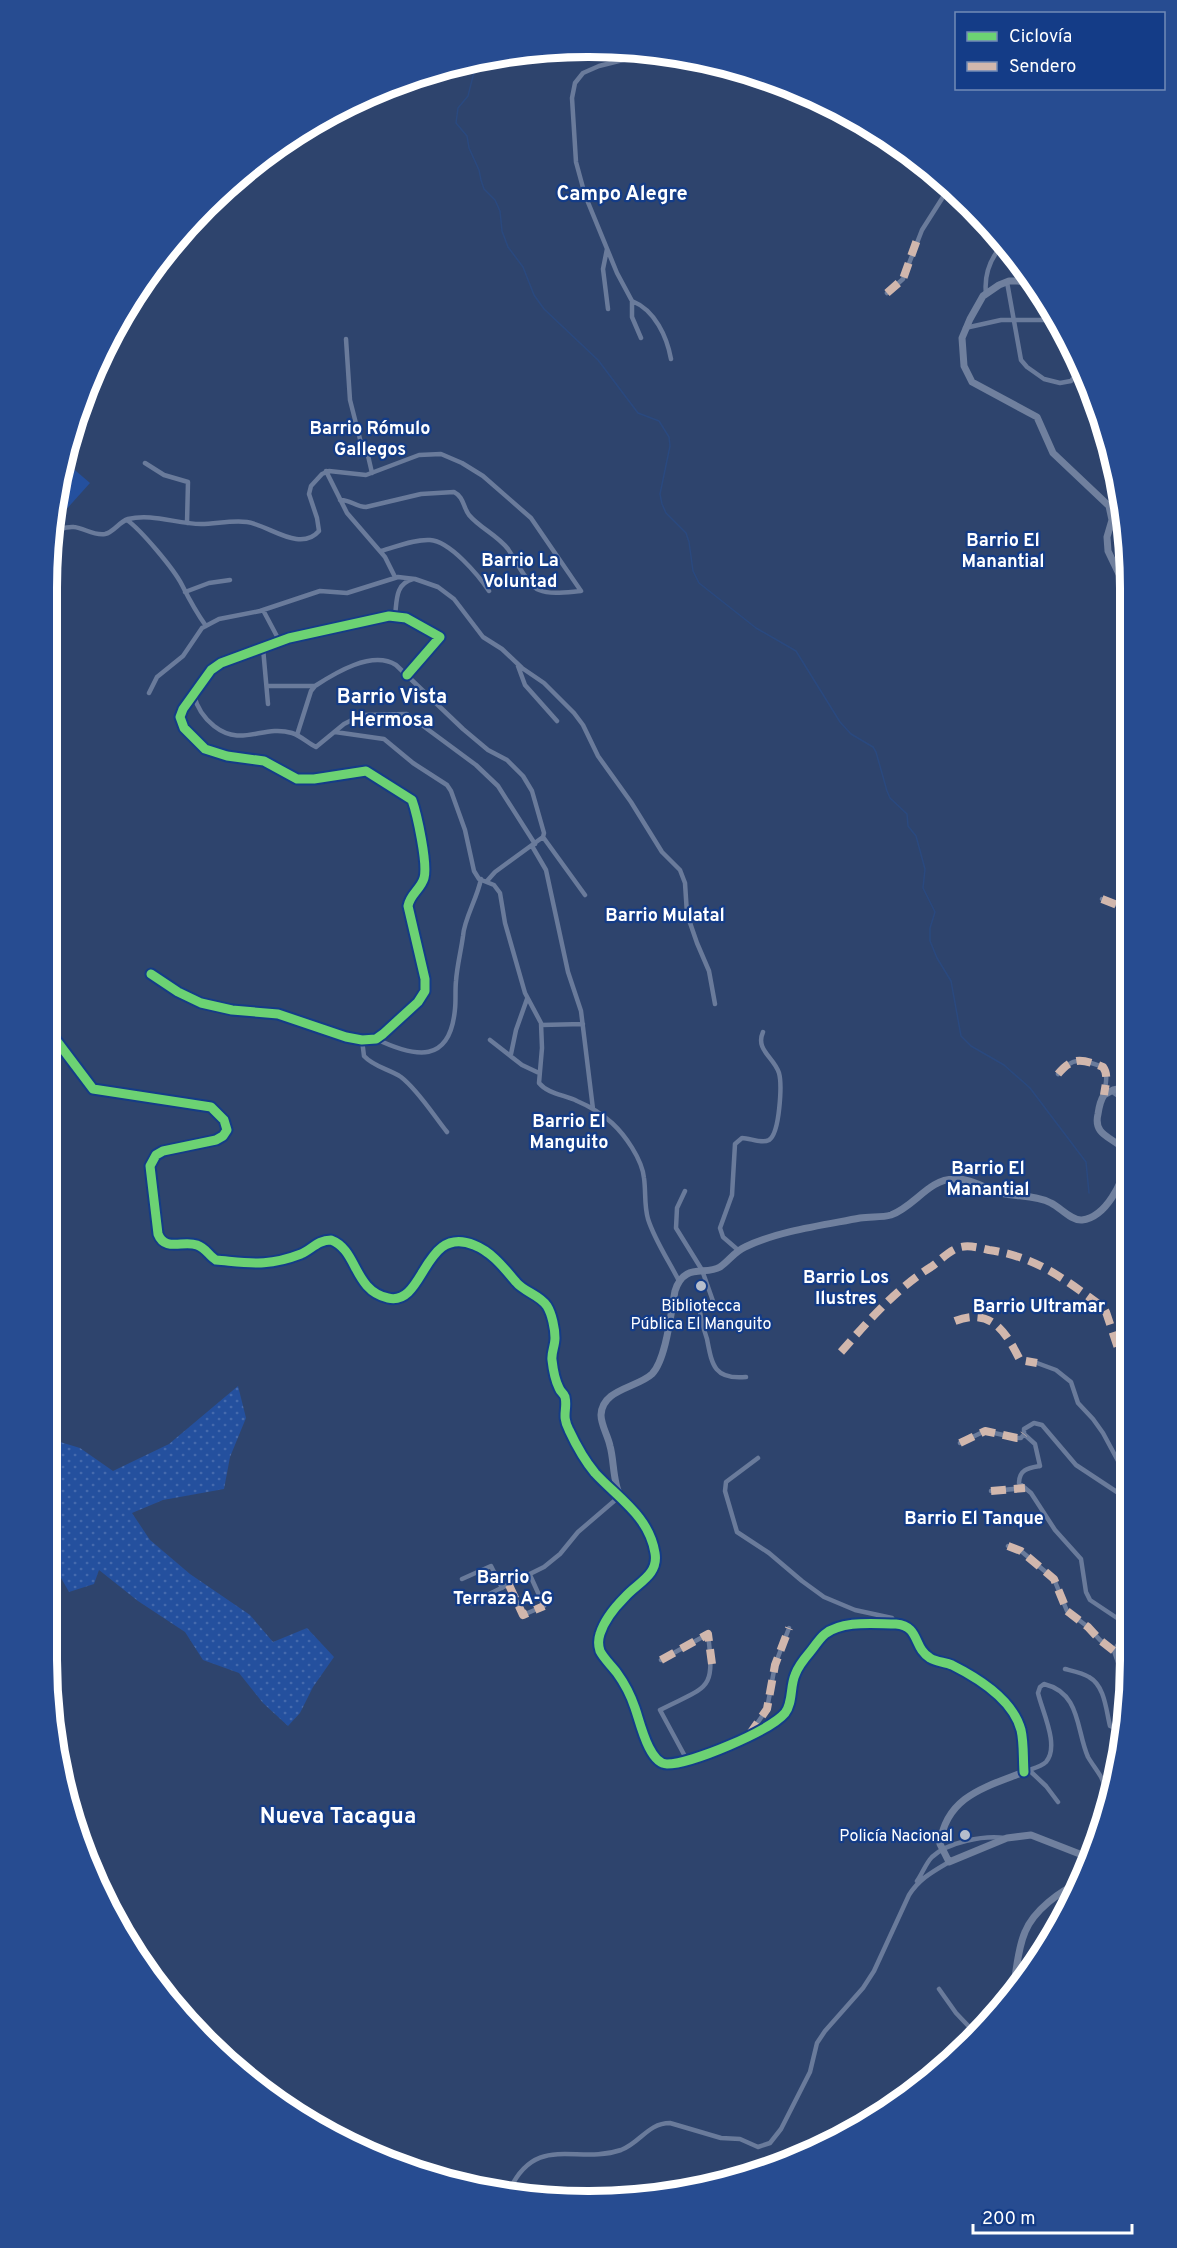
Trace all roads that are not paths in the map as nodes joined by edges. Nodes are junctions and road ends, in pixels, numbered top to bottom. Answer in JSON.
{"nodes":[{"id":1,"x":628,"y":59,"type":"edge"},
{"id":2,"x":945,"y":194,"type":"edge"},
{"id":3,"x":607,"y":249,"type":"junction"},
{"id":4,"x":998,"y":250,"type":"edge"},
{"id":5,"x":1007,"y":282,"type":"junction"},
{"id":6,"x":1022,"y":282,"type":"edge"},
{"id":7,"x":887,"y":293,"type":"dead end"},
{"id":8,"x":986,"y":294,"type":"junction"},
{"id":9,"x":632,"y":301,"type":"junction"},
{"id":10,"x":608,"y":309,"type":"dead end"},
{"id":11,"x":1014,"y":320,"type":"junction"},
{"id":12,"x":1047,"y":320,"type":"edge"},
{"id":13,"x":965,"y":328,"type":"junction"},
{"id":14,"x":640,"y":338,"type":"dead end"},
{"id":15,"x":346,"y":339,"type":"dead end"},
{"id":16,"x":671,"y":359,"type":"dead end"},
{"id":17,"x":1076,"y":376,"type":"edge"},
{"id":18,"x":145,"y":463,"type":"dead end"},
{"id":19,"x":326,"y":471,"type":"junction"},
{"id":20,"x":372,"y":473,"type":"junction"},
{"id":21,"x":340,"y":500,"type":"junction"},
{"id":22,"x":126,"y":520,"type":"junction"},
{"id":23,"x":187,"y":523,"type":"junction"},
{"id":24,"x":1111,"y":526,"type":"junction"},
{"id":25,"x":61,"y":529,"type":"edge"},
{"id":26,"x":1116,"y":531,"type":"edge"},
{"id":27,"x":381,"y":552,"type":"junction"},
{"id":28,"x":1120,"y":575,"type":"edge"},
{"id":29,"x":395,"y":577,"type":"junction"},
{"id":30,"x":414,"y":579,"type":"junction"},
{"id":31,"x":230,"y":580,"type":"dead end"},
{"id":32,"x":489,"y":591,"type":"dead end"},
{"id":33,"x":185,"y":592,"type":"junction"},
{"id":34,"x":263,"y":610,"type":"junction"},
{"id":35,"x":395,"y":616,"type":"junction"},
{"id":36,"x":206,"y":626,"type":"junction"},
{"id":37,"x":280,"y":642,"type":"junction"},
{"id":38,"x":263,"y":648,"type":"junction"},
{"id":39,"x":518,"y":664,"type":"junction"},
{"id":40,"x":407,"y":675,"type":"junction"},
{"id":41,"x":267,"y":686,"type":"junction"},
{"id":42,"x":315,"y":686,"type":"junction"},
{"id":43,"x":149,"y":693,"type":"dead end"},
{"id":44,"x":194,"y":695,"type":"junction"},
{"id":45,"x":268,"y":704,"type":"dead end"},
{"id":46,"x":557,"y":721,"type":"dead end"},
{"id":47,"x":335,"y":732,"type":"junction"},
{"id":48,"x":297,"y":735,"type":"junction"},
{"id":49,"x":543,"y":837,"type":"junction"},
{"id":50,"x":534,"y":845,"type":"junction"},
{"id":51,"x":481,"y":879,"type":"junction"},
{"id":52,"x":487,"y":882,"type":"junction"},
{"id":53,"x":585,"y":895,"type":"dead end"},
{"id":54,"x":1102,"y":899,"type":"dead end"},
{"id":55,"x":1120,"y":906,"type":"edge"},
{"id":56,"x":151,"y":974,"type":"dead end"},
{"id":57,"x":527,"y":999,"type":"junction"},
{"id":58,"x":715,"y":1004,"type":"dead end"},
{"id":59,"x":583,"y":1024,"type":"junction"},
{"id":60,"x":541,"y":1025,"type":"junction"},
{"id":61,"x":763,"y":1032,"type":"dead end"},
{"id":62,"x":376,"y":1039,"type":"junction"},
{"id":63,"x":362,"y":1040,"type":"junction"},
{"id":64,"x":490,"y":1040,"type":"dead end"},
{"id":65,"x":57,"y":1041,"type":"edge"},
{"id":66,"x":511,"y":1054,"type":"junction"},
{"id":67,"x":539,"y":1073,"type":"junction"},
{"id":68,"x":1058,"y":1074,"type":"dead end"},
{"id":69,"x":1120,"y":1089,"type":"edge"},
{"id":70,"x":1108,"y":1093,"type":"junction"},
{"id":71,"x":1120,"y":1099,"type":"edge"},
{"id":72,"x":593,"y":1109,"type":"junction"},
{"id":73,"x":447,"y":1132,"type":"dead end"},
{"id":74,"x":1120,"y":1145,"type":"edge"},
{"id":75,"x":1120,"y":1182,"type":"edge"},
{"id":76,"x":685,"y":1191,"type":"dead end"},
{"id":77,"x":738,"y":1250,"type":"junction"},
{"id":78,"x":702,"y":1270,"type":"junction"},
{"id":79,"x":679,"y":1281,"type":"junction"},
{"id":80,"x":1037,"y":1363,"type":"dead end"},
{"id":81,"x":746,"y":1377,"type":"dead end"},
{"id":82,"x":1024,"y":1434,"type":"junction"},
{"id":83,"x":960,"y":1443,"type":"dead end"},
{"id":84,"x":758,"y":1458,"type":"dead end"},
{"id":85,"x":1120,"y":1465,"type":"edge"},
{"id":86,"x":1025,"y":1488,"type":"junction"},
{"id":87,"x":991,"y":1491,"type":"dead end"},
{"id":88,"x":1120,"y":1494,"type":"edge"},
{"id":89,"x":620,"y":1495,"type":"junction"},
{"id":90,"x":1008,"y":1546,"type":"dead end"},
{"id":91,"x":530,"y":1575,"type":"junction"},
{"id":92,"x":462,"y":1579,"type":"dead end"},
{"id":93,"x":509,"y":1585,"type":"junction"},
{"id":94,"x":502,"y":1588,"type":"junction"},
{"id":95,"x":471,"y":1603,"type":"dead end"},
{"id":96,"x":1120,"y":1620,"type":"edge"},
{"id":97,"x":896,"y":1624,"type":"junction"},
{"id":98,"x":789,"y":1628,"type":"dead end"},
{"id":99,"x":1120,"y":1641,"type":"edge"},
{"id":100,"x":1114,"y":1651,"type":"junction"},
{"id":101,"x":662,"y":1660,"type":"dead end"},
{"id":102,"x":1120,"y":1668,"type":"edge"},
{"id":103,"x":1065,"y":1669,"type":"dead end"},
{"id":104,"x":1115,"y":1728,"type":"edge"},
{"id":105,"x":749,"y":1735,"type":"junction"},
{"id":106,"x":687,"y":1760,"type":"junction"},
{"id":107,"x":1027,"y":1771,"type":"junction"},
{"id":108,"x":1104,"y":1789,"type":"edge"},
{"id":109,"x":1058,"y":1802,"type":"dead end"},
{"id":110,"x":1007,"y":1838,"type":"junction"},
{"id":111,"x":942,"y":1850,"type":"junction"},
{"id":112,"x":1083,"y":1855,"type":"edge"},
{"id":113,"x":949,"y":1862,"type":"junction"},
{"id":114,"x":916,"y":1884,"type":"junction"},
{"id":115,"x":1068,"y":1888,"type":"edge"},
{"id":116,"x":1016,"y":1975,"type":"edge"},
{"id":117,"x":939,"y":1989,"type":"dead end"},
{"id":118,"x":971,"y":2028,"type":"edge"},
{"id":119,"x":513,"y":2185,"type":"edge"}],
"edges":[{"from":1,"to":3,"type":"street"},
{"from":2,"to":7,"type":"street"},
{"from":3,"to":9,"type":"street"},
{"from":3,"to":10,"type":"street"},
{"from":4,"to":8,"type":"street"},
{"from":5,"to":6,"type":"street"},
{"from":5,"to":8,"type":"street"},
{"from":5,"to":11,"type":"street"},
{"from":8,"to":13,"type":"street"},
{"from":9,"to":14,"type":"street"},
{"from":9,"to":16,"type":"street"},
{"from":11,"to":12,"type":"street"},
{"from":11,"to":13,"type":"street"},
{"from":11,"to":17,"type":"street"},
{"from":13,"to":24,"type":"street"},
{"from":15,"to":20,"type":"street"},
{"from":18,"to":23,"type":"street"},
{"from":19,"to":20,"type":"street"},
{"from":19,"to":21,"type":"street"},
{"from":19,"to":23,"type":"street"},
{"from":20,"to":21,"type":"street"},
{"from":21,"to":27,"type":"street"},
{"from":22,"to":23,"type":"street"},
{"from":22,"to":25,"type":"street"},
{"from":22,"to":33,"type":"street"},
{"from":24,"to":26,"type":"street"},
{"from":24,"to":28,"type":"street"},
{"from":27,"to":29,"type":"street"},
{"from":27,"to":32,"type":"street"},
{"from":29,"to":30,"type":"street"},
{"from":29,"to":34,"type":"street"},
{"from":30,"to":35,"type":"street"},
{"from":30,"to":39,"type":"street"},
{"from":31,"to":33,"type":"street"},
{"from":33,"to":36,"type":"street"},
{"from":34,"to":36,"type":"street"},
{"from":34,"to":37,"type":"street"},
{"from":35,"to":37,"type":"street"},
{"from":35,"to":40,"type":"street"},
{"from":36,"to":43,"type":"street"},
{"from":37,"to":38,"type":"street"},
{"from":38,"to":41,"type":"street"},
{"from":38,"to":44,"type":"street"},
{"from":39,"to":46,"type":"street"},
{"from":39,"to":58,"type":"street"},
{"from":40,"to":42,"type":"street"},
{"from":40,"to":49,"type":"street"},
{"from":41,"to":42,"type":"street"},
{"from":41,"to":45,"type":"street"},
{"from":42,"to":48,"type":"street"},
{"from":44,"to":48,"type":"street"},
{"from":44,"to":62,"type":"street"},
{"from":47,"to":48,"type":"street"},
{"from":47,"to":50,"type":"street"},
{"from":47,"to":51,"type":"street"},
{"from":49,"to":50,"type":"street"},
{"from":49,"to":53,"type":"street"},
{"from":50,"to":52,"type":"street"},
{"from":50,"to":59,"type":"street"},
{"from":51,"to":52,"type":"street"},
{"from":51,"to":62,"type":"street"},
{"from":52,"to":57,"type":"street"},
{"from":54,"to":55,"type":"street"},
{"from":56,"to":63,"type":"street"},
{"from":57,"to":60,"type":"street"},
{"from":57,"to":66,"type":"street"},
{"from":59,"to":60,"type":"street"},
{"from":59,"to":72,"type":"street"},
{"from":60,"to":67,"type":"street"},
{"from":61,"to":77,"type":"street"},
{"from":62,"to":63,"type":"street"},
{"from":63,"to":73,"type":"street"},
{"from":64,"to":66,"type":"street"},
{"from":65,"to":89,"type":"street"},
{"from":66,"to":67,"type":"street"},
{"from":67,"to":72,"type":"street"},
{"from":68,"to":70,"type":"street"},
{"from":69,"to":70,"type":"street"},
{"from":70,"to":71,"type":"street"},
{"from":70,"to":74,"type":"street"},
{"from":72,"to":79,"type":"street"},
{"from":75,"to":77,"type":"street"},
{"from":76,"to":78,"type":"street"},
{"from":77,"to":78,"type":"street"},
{"from":78,"to":79,"type":"street"},
{"from":78,"to":81,"type":"street"},
{"from":79,"to":89,"type":"street"},
{"from":80,"to":85,"type":"street"},
{"from":82,"to":83,"type":"street"},
{"from":82,"to":86,"type":"street"},
{"from":82,"to":88,"type":"street"},
{"from":84,"to":97,"type":"street"},
{"from":86,"to":87,"type":"street"},
{"from":86,"to":96,"type":"street"},
{"from":89,"to":91,"type":"street"},
{"from":89,"to":106,"type":"street"},
{"from":90,"to":100,"type":"street"},
{"from":91,"to":93,"type":"street"},
{"from":91,"to":93,"type":"street"},
{"from":92,"to":94,"type":"street"},
{"from":93,"to":94,"type":"street"},
{"from":94,"to":95,"type":"street"},
{"from":97,"to":105,"type":"street"},
{"from":97,"to":107,"type":"street"},
{"from":98,"to":105,"type":"street"},
{"from":99,"to":100,"type":"street"},
{"from":100,"to":102,"type":"street"},
{"from":101,"to":106,"type":"street"},
{"from":103,"to":104,"type":"street"},
{"from":105,"to":106,"type":"street"},
{"from":107,"to":108,"type":"street"},
{"from":107,"to":109,"type":"street"},
{"from":107,"to":111,"type":"street"},
{"from":110,"to":111,"type":"street"},
{"from":110,"to":112,"type":"street"},
{"from":110,"to":113,"type":"street"},
{"from":111,"to":113,"type":"street"},
{"from":111,"to":114,"type":"street"},
{"from":113,"to":114,"type":"street"},
{"from":114,"to":119,"type":"street"},
{"from":115,"to":116,"type":"street"},
{"from":117,"to":118,"type":"street"}]}
